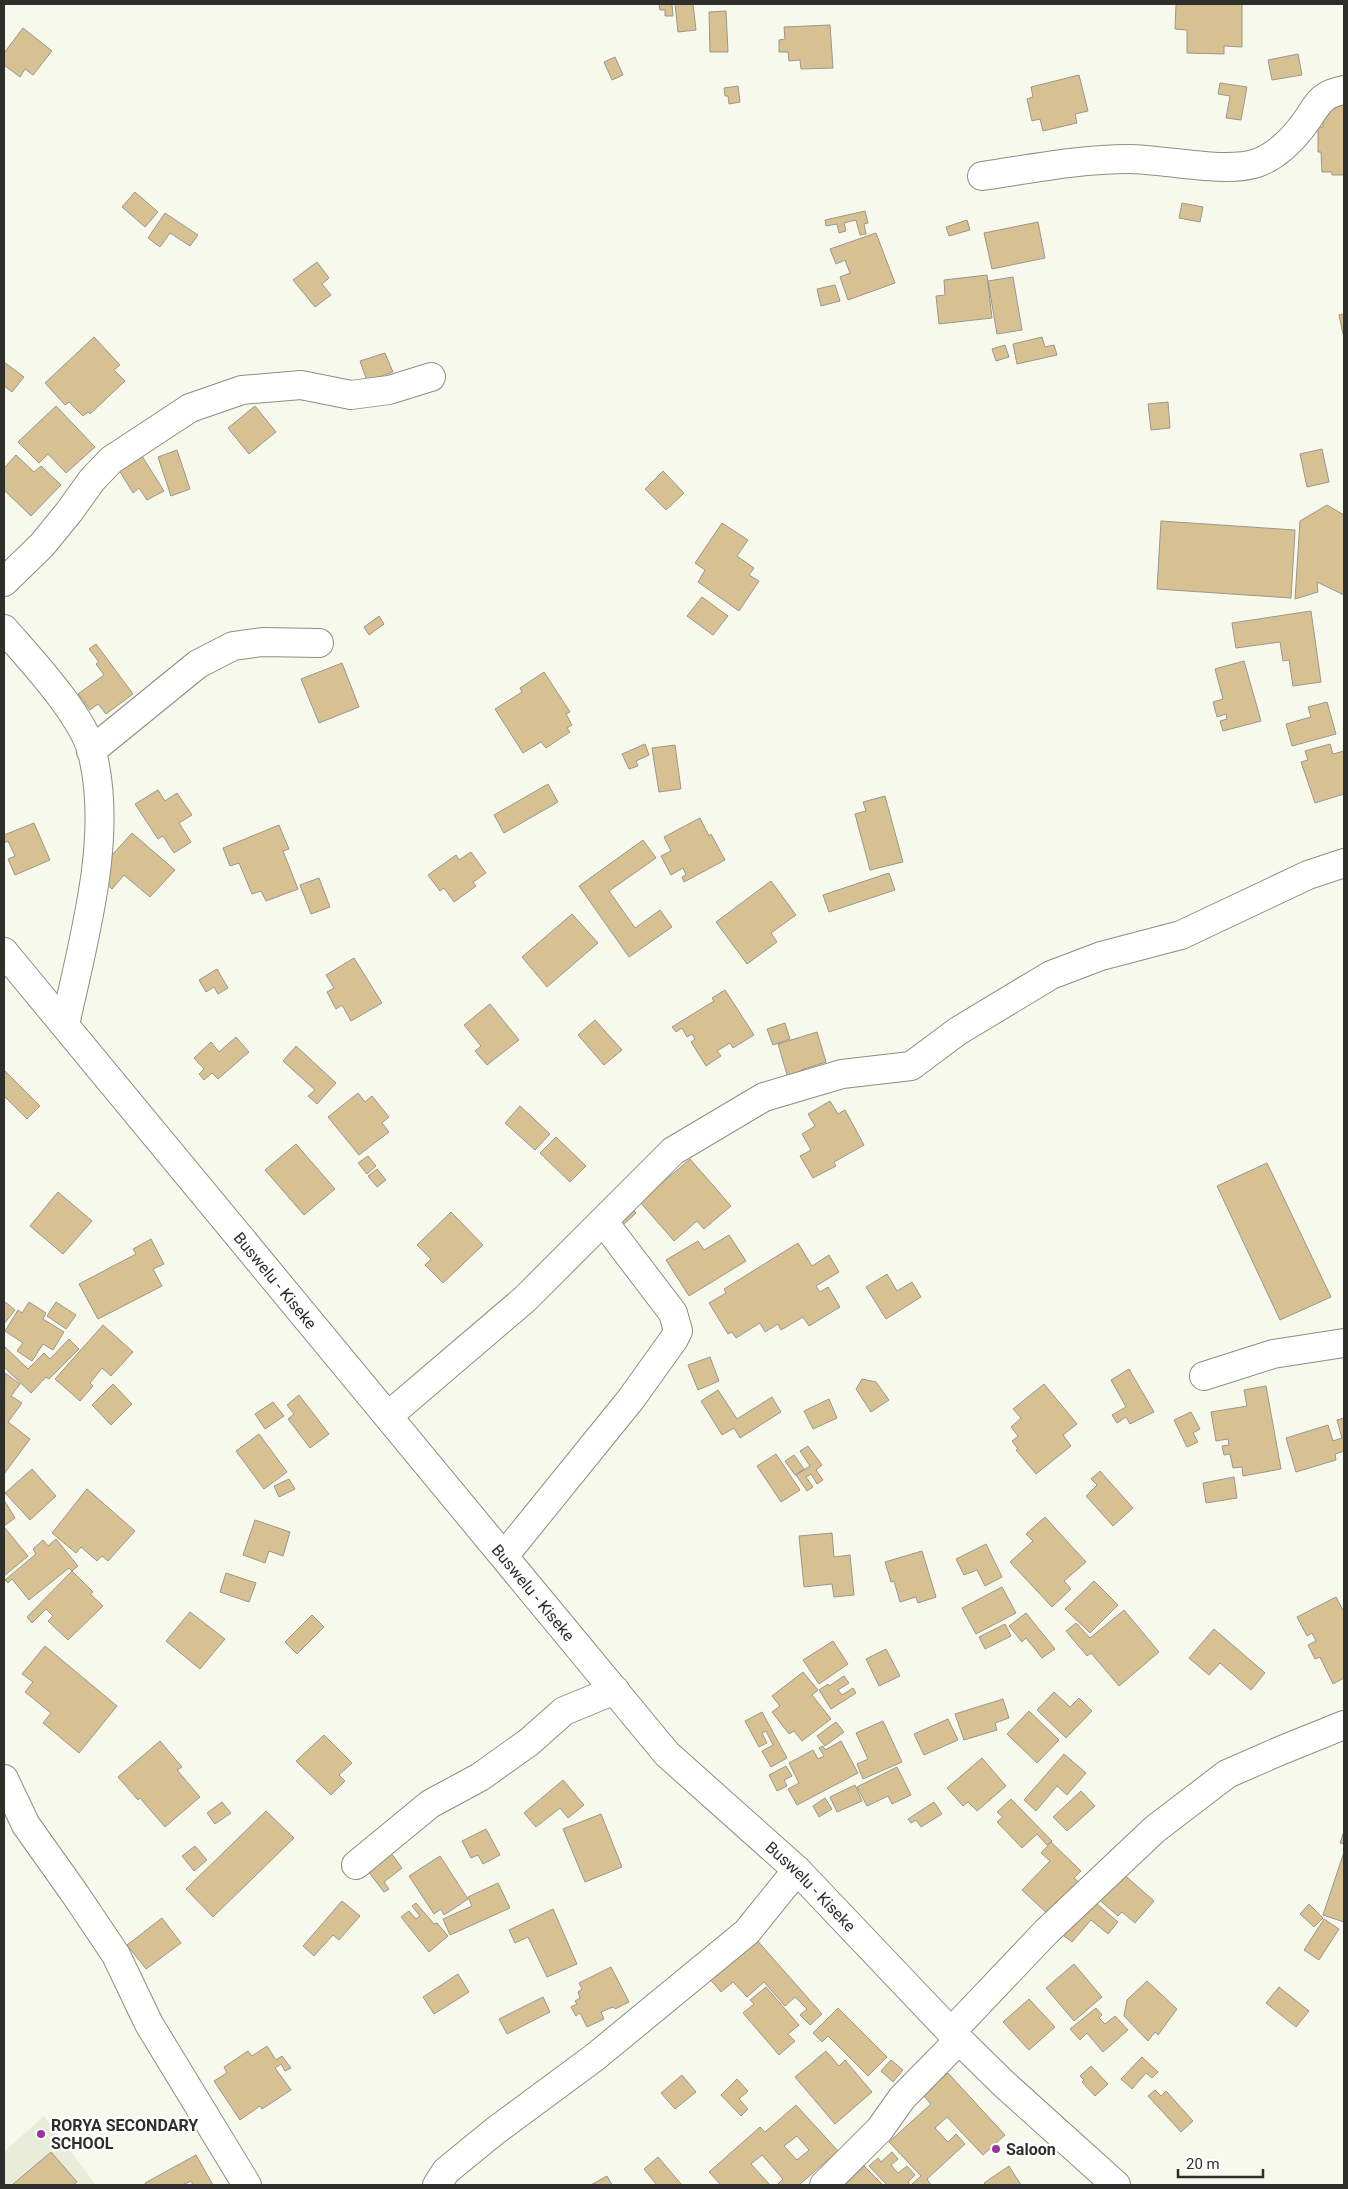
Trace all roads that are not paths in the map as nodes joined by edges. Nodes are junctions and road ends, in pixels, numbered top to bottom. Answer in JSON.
{"nodes":[{"id":1,"x":1344,"y":90,"type":"edge"},
{"id":2,"x":982,"y":176,"type":"dead end"},
{"id":3,"x":430,"y":377,"type":"dead end"},
{"id":4,"x":4,"y":582,"type":"edge"},
{"id":5,"x":4,"y":629,"type":"edge"},
{"id":6,"x":319,"y":643,"type":"dead end"},
{"id":7,"x":92,"y":751,"type":"junction"},
{"id":8,"x":1344,"y":863,"type":"edge"},
{"id":9,"x":4,"y":952,"type":"edge"},
{"id":10,"x":65,"y":1025,"type":"junction"},
{"id":11,"x":603,"y":1221,"type":"junction"},
{"id":12,"x":1344,"y":1343,"type":"edge"},
{"id":13,"x":1204,"y":1376,"type":"dead end"},
{"id":14,"x":388,"y":1416,"type":"junction"},
{"id":15,"x":504,"y":1556,"type":"junction"},
{"id":16,"x":615,"y":1690,"type":"junction"},
{"id":17,"x":1344,"y":1725,"type":"edge"},
{"id":18,"x":4,"y":1778,"type":"edge"},
{"id":19,"x":356,"y":1865,"type":"dead end"},
{"id":20,"x":797,"y":1870,"type":"junction"},
{"id":21,"x":955,"y":2036,"type":"junction"},
{"id":22,"x":247,"y":2185,"type":"edge"},
{"id":23,"x":437,"y":2185,"type":"edge"},
{"id":24,"x":824,"y":2185,"type":"edge"},
{"id":25,"x":1116,"y":2185,"type":"edge"}],
"edges":[{"from":1,"to":2,"type":"street"},
{"from":3,"to":4,"type":"street"},
{"from":5,"to":7,"type":"street"},
{"from":6,"to":7,"type":"street"},
{"from":7,"to":10,"type":"street"},
{"from":8,"to":11,"type":"street"},
{"from":9,"to":10,"type":"street","name":"Buswelu - Kiseke"},
{"from":10,"to":14,"type":"street","name":"Buswelu - Kiseke"},
{"from":11,"to":14,"type":"street"},
{"from":11,"to":15,"type":"street"},
{"from":12,"to":13,"type":"street"},
{"from":14,"to":15,"type":"street","name":"Buswelu - Kiseke"},
{"from":15,"to":16,"type":"street","name":"Buswelu - Kiseke"},
{"from":16,"to":19,"type":"street"},
{"from":16,"to":20,"type":"street","name":"Buswelu - Kiseke"},
{"from":17,"to":21,"type":"street"},
{"from":18,"to":22,"type":"street"},
{"from":20,"to":21,"type":"street","name":"Buswelu - Kiseke"},
{"from":20,"to":23,"type":"street"},
{"from":21,"to":24,"type":"street"},
{"from":21,"to":25,"type":"street","name":"Buswelu - Kiseke"}]}
